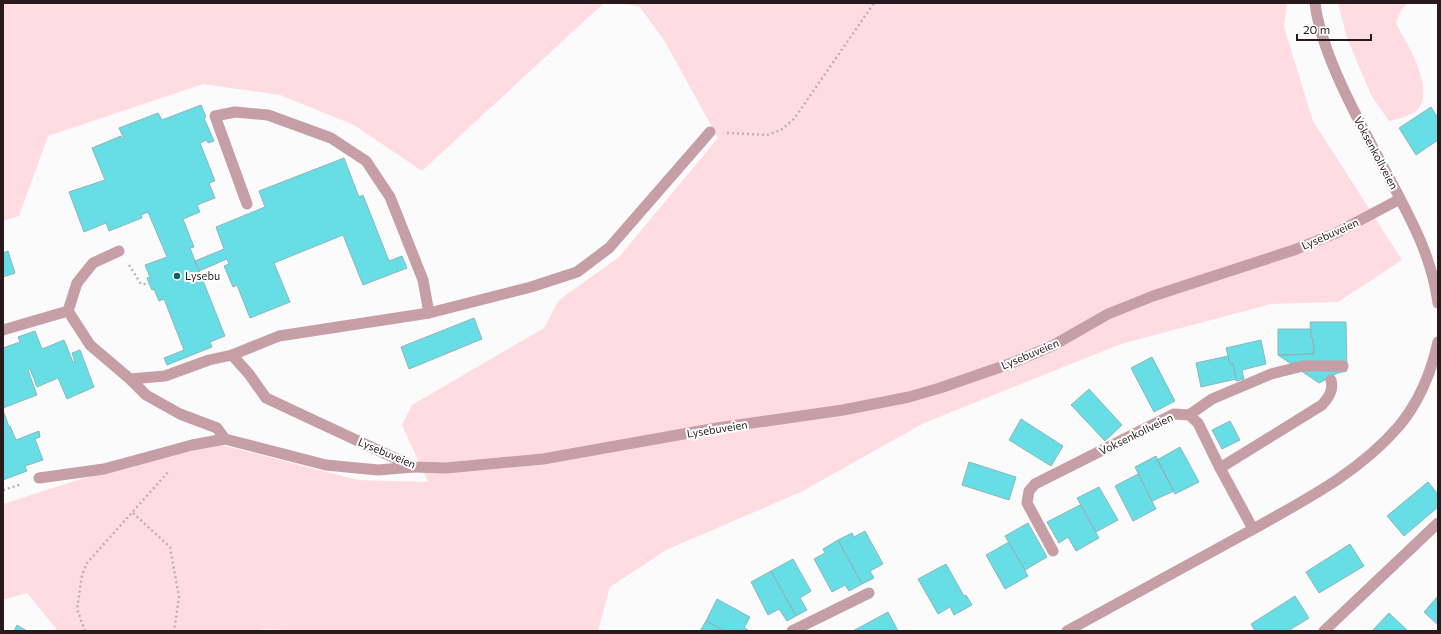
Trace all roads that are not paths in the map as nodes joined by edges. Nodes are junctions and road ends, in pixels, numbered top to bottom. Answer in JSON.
{"nodes":[{"id":1,"x":1315,"y":3,"type":"edge"},
{"id":2,"x":710,"y":132,"type":"road end"},
{"id":3,"x":1400,"y":199,"type":"junction"},
{"id":4,"x":247,"y":204,"type":"dead end"},
{"id":5,"x":119,"y":251,"type":"road end"},
{"id":6,"x":1438,"y":303,"type":"edge"},
{"id":7,"x":68,"y":310,"type":"junction"},
{"id":8,"x":429,"y":313,"type":"junction"},
{"id":9,"x":3,"y":330,"type":"edge"},
{"id":10,"x":1438,"y":342,"type":"edge"},
{"id":11,"x":232,"y":354,"type":"junction"},
{"id":12,"x":1343,"y":366,"type":"dead end"},
{"id":13,"x":130,"y":379,"type":"junction"},
{"id":14,"x":1331,"y":380,"type":"dead end"},
{"id":15,"x":1189,"y":415,"type":"junction"},
{"id":16,"x":225,"y":439,"type":"junction"},
{"id":17,"x":414,"y":467,"type":"junction"},
{"id":18,"x":1220,"y":468,"type":"junction"},
{"id":19,"x":39,"y":478,"type":"dead end"},
{"id":20,"x":1438,"y":523,"type":"edge"},
{"id":21,"x":1253,"y":528,"type":"junction"},
{"id":22,"x":1053,"y":551,"type":"dead end"},
{"id":23,"x":869,"y":593,"type":"dead end"},
{"id":24,"x":792,"y":631,"type":"edge"},
{"id":25,"x":1067,"y":631,"type":"edge"},
{"id":26,"x":1324,"y":631,"type":"edge"}],
"edges":[{"from":1,"to":3,"type":"street","name":"Voksenkollveien"},
{"from":2,"to":8,"type":"street"},
{"from":3,"to":6,"type":"street","name":"Voksenkollveien"},
{"from":3,"to":17,"type":"street","name":"Lysebuveien"},
{"from":4,"to":8,"type":"street"},
{"from":5,"to":7,"type":"street"},
{"from":7,"to":9,"type":"street"},
{"from":7,"to":13,"type":"street"},
{"from":8,"to":11,"type":"street"},
{"from":10,"to":21,"type":"street"},
{"from":11,"to":13,"type":"street"},
{"from":11,"to":17,"type":"street","name":"Lysebuveien"},
{"from":12,"to":15,"type":"street"},
{"from":13,"to":16,"type":"street"},
{"from":14,"to":18,"type":"street"},
{"from":15,"to":18,"type":"street","name":"Voksenkollveien"},
{"from":15,"to":22,"type":"street","name":"Voksenkollveien"},
{"from":16,"to":17,"type":"street"},
{"from":16,"to":19,"type":"street"},
{"from":18,"to":21,"type":"street","name":"Voksenkollveien"},
{"from":20,"to":26,"type":"street"},
{"from":21,"to":25,"type":"street"},
{"from":23,"to":24,"type":"street"}]}
